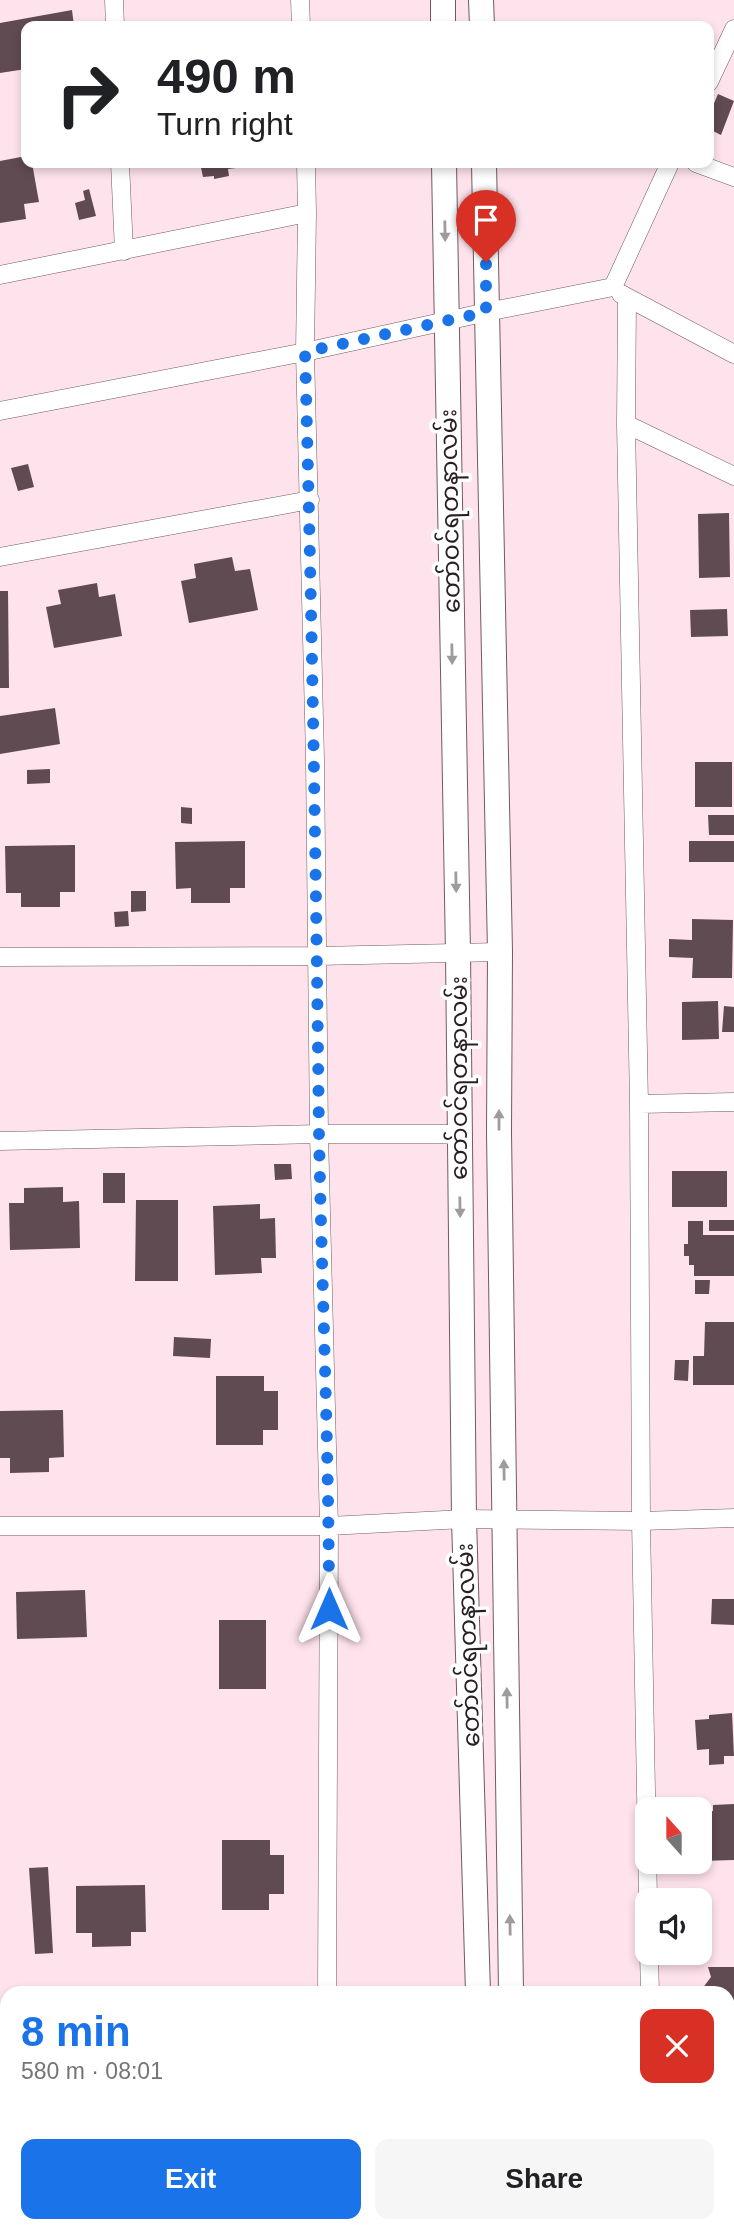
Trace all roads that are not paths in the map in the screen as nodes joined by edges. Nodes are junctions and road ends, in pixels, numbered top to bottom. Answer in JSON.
{"nodes":[{"id":1,"x":114,"y":0,"type":"edge"},
{"id":2,"x":300,"y":0,"type":"edge"},
{"id":3,"x":443,"y":0,"type":"edge"},
{"id":4,"x":481,"y":0,"type":"edge"},
{"id":5,"x":115,"y":21,"type":"edge"},
{"id":6,"x":301,"y":21,"type":"edge"},
{"id":7,"x":443,"y":21,"type":"edge"},
{"id":8,"x":482,"y":21,"type":"edge"},
{"id":9,"x":734,"y":29,"type":"edge"},
{"id":10,"x":714,"y":71,"type":"edge"},
{"id":11,"x":120,"y":168,"type":"edge"},
{"id":12,"x":306,"y":168,"type":"edge"},
{"id":13,"x":444,"y":168,"type":"edge"},
{"id":14,"x":484,"y":168,"type":"edge"},
{"id":15,"x":668,"y":168,"type":"edge"},
{"id":16,"x":710,"y":168,"type":"edge"},
{"id":17,"x":734,"y":177,"type":"edge"},
{"id":18,"x":307,"y":213,"type":"junction"},
{"id":19,"x":124,"y":251,"type":"junction"},
{"id":20,"x":0,"y":275,"type":"edge"},
{"id":21,"x":620,"y":293,"type":"junction"},
{"id":22,"x":486,"y":312,"type":"junction"},
{"id":23,"x":446,"y":321,"type":"junction"},
{"id":24,"x":305,"y":352,"type":"junction"},
{"id":25,"x":734,"y":354,"type":"edge"},
{"id":26,"x":0,"y":411,"type":"edge"},
{"id":27,"x":626,"y":424,"type":"junction"},
{"id":28,"x":734,"y":475,"type":"edge"},
{"id":29,"x":310,"y":499,"type":"junction"},
{"id":30,"x":0,"y":557,"type":"edge"},
{"id":31,"x":500,"y":952,"type":"junction"},
{"id":32,"x":458,"y":953,"type":"junction"},
{"id":33,"x":0,"y":957,"type":"edge"},
{"id":34,"x":318,"y":957,"type":"junction"},
{"id":35,"x":734,"y":1102,"type":"edge"},
{"id":36,"x":639,"y":1104,"type":"junction"},
{"id":37,"x":319,"y":1134,"type":"junction"},
{"id":38,"x":459,"y":1135,"type":"junction"},
{"id":39,"x":0,"y":1141,"type":"edge"},
{"id":40,"x":734,"y":1518,"type":"edge"},
{"id":41,"x":464,"y":1519,"type":"junction"},
{"id":42,"x":504,"y":1520,"type":"junction"},
{"id":43,"x":641,"y":1521,"type":"junction"},
{"id":44,"x":0,"y":1526,"type":"edge"},
{"id":45,"x":329,"y":1527,"type":"junction"},
{"id":46,"x":648,"y":1888,"type":"edge"},
{"id":47,"x":649,"y":1965,"type":"edge"},
{"id":48,"x":327,"y":1986,"type":"edge"},
{"id":49,"x":478,"y":1986,"type":"edge"},
{"id":50,"x":511,"y":1986,"type":"edge"},
{"id":51,"x":650,"y":1986,"type":"edge"}],
"edges":[{"from":1,"to":5,"type":"street"},
{"from":2,"to":6,"type":"street"},
{"from":3,"to":7,"type":"main road"},
{"from":4,"to":8,"type":"main road"},
{"from":9,"to":10,"type":"street"},
{"from":11,"to":19,"type":"street"},
{"from":12,"to":18,"type":"street"},
{"from":13,"to":23,"type":"main road","name":"တော်ဝင်ရတနာလမ်း","one_way":true},
{"from":14,"to":22,"type":"main road","name":"တော်ဝင်ရတနာလမ်း"},
{"from":15,"to":21,"type":"street"},
{"from":16,"to":17,"type":"street"},
{"from":18,"to":19,"type":"street"},
{"from":18,"to":24,"type":"street"},
{"from":19,"to":20,"type":"street"},
{"from":21,"to":22,"type":"street"},
{"from":21,"to":25,"type":"street"},
{"from":21,"to":27,"type":"street"},
{"from":22,"to":23,"type":"street"},
{"from":22,"to":31,"type":"main road","name":"တော်ဝင်ရတနာလမ်း"},
{"from":23,"to":24,"type":"street"},
{"from":23,"to":32,"type":"main road","name":"တော်ဝင်ရတနာလမ်း","one_way":true},
{"from":24,"to":26,"type":"street"},
{"from":24,"to":29,"type":"street"},
{"from":27,"to":28,"type":"street"},
{"from":27,"to":36,"type":"street"},
{"from":29,"to":30,"type":"street"},
{"from":29,"to":34,"type":"street"},
{"from":31,"to":32,"type":"street"},
{"from":42,"to":31,"type":"main road","name":"တော်ဝင်ရတနာလမ်း","one_way":true},
{"from":32,"to":34,"type":"street"},
{"from":32,"to":38,"type":"main road","name":"တော်ဝင်ရတနာလမ်း"},
{"from":33,"to":34,"type":"street"},
{"from":34,"to":37,"type":"street"},
{"from":35,"to":36,"type":"street"},
{"from":36,"to":43,"type":"street"},
{"from":37,"to":38,"type":"street"},
{"from":37,"to":39,"type":"street"},
{"from":37,"to":45,"type":"street"},
{"from":38,"to":41,"type":"main road","name":"တော်ဝင်ရတနာလမ်း","one_way":true},
{"from":40,"to":43,"type":"street"},
{"from":41,"to":42,"type":"street"},
{"from":41,"to":45,"type":"street"},
{"from":41,"to":49,"type":"main road","name":"တော်ဝင်ရတနာလမ်း"},
{"from":42,"to":43,"type":"street"},
{"from":50,"to":42,"type":"main road","name":"တော်ဝင်ရတနာလမ်း","one_way":true},
{"from":43,"to":46,"type":"street"},
{"from":44,"to":45,"type":"street"},
{"from":45,"to":48,"type":"street"},
{"from":47,"to":51,"type":"street"}]}
